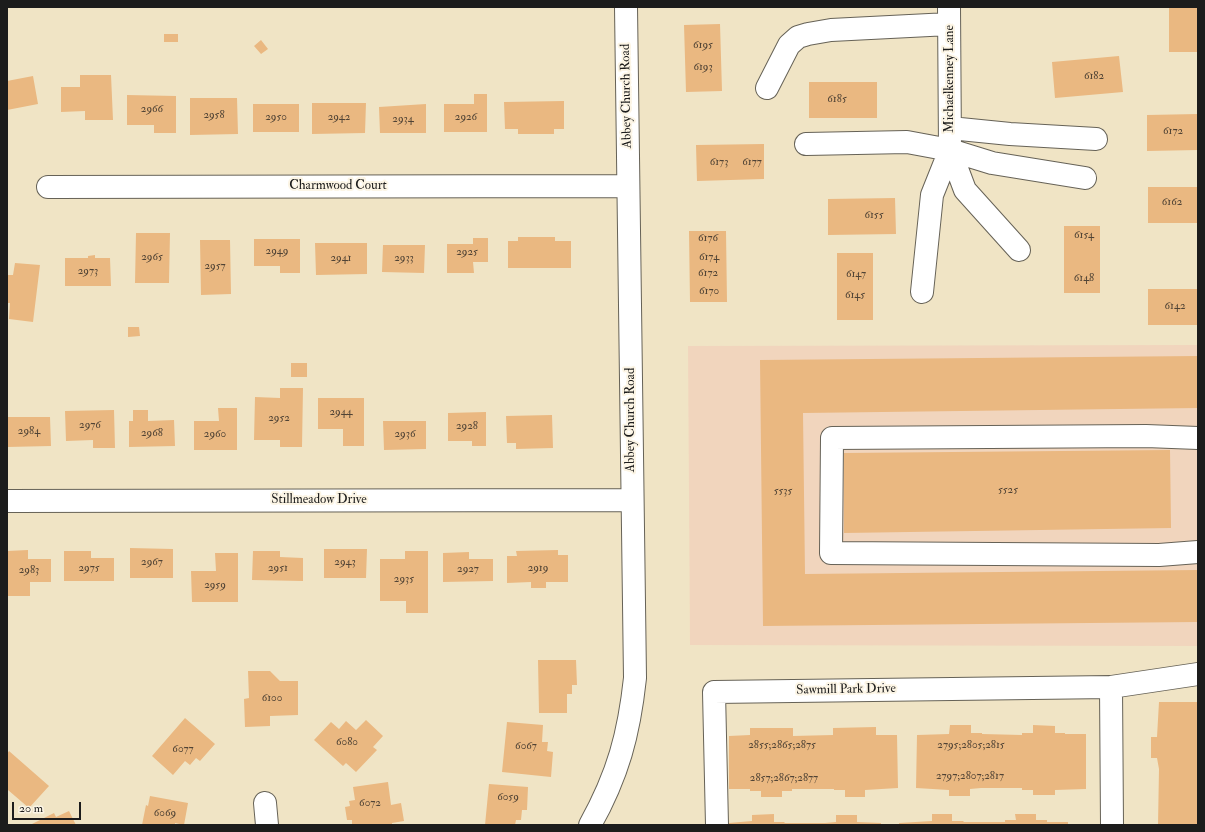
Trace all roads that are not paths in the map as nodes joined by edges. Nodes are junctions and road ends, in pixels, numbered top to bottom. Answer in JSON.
{"nodes":[{"id":1,"x":626,"y":7,"type":"edge"},
{"id":2,"x":949,"y":16,"type":"edge"},
{"id":3,"x":767,"y":88,"type":"dead end"},
{"id":4,"x":950,"y":128,"type":"junction"},
{"id":5,"x":1096,"y":139,"type":"dead end"},
{"id":6,"x":806,"y":144,"type":"dead end"},
{"id":7,"x":950,"y":150,"type":"junction"},
{"id":8,"x":1085,"y":178,"type":"dead end"},
{"id":9,"x":628,"y":186,"type":"junction"},
{"id":10,"x":48,"y":187,"type":"dead end"},
{"id":11,"x":1019,"y":250,"type":"dead end"},
{"id":12,"x":922,"y":292,"type":"dead end"},
{"id":13,"x":1198,"y":438,"type":"edge"},
{"id":14,"x":632,"y":500,"type":"junction"},
{"id":15,"x":7,"y":501,"type":"edge"},
{"id":16,"x":1198,"y":552,"type":"edge"},
{"id":17,"x":1198,"y":674,"type":"edge"},
{"id":18,"x":1111,"y":687,"type":"junction"},
{"id":19,"x":265,"y":803,"type":"dead end"},
{"id":20,"x":267,"y":825,"type":"edge"},
{"id":21,"x":590,"y":825,"type":"edge"},
{"id":22,"x":717,"y":825,"type":"edge"},
{"id":23,"x":1112,"y":825,"type":"edge"}],
"edges":[{"from":1,"to":9,"type":"street","name":"Abbey Church Road"},
{"from":2,"to":3,"type":"street"},
{"from":2,"to":4,"type":"street","name":"Michaelkenney Lane"},
{"from":4,"to":5,"type":"street"},
{"from":4,"to":7,"type":"street","name":"Michaelkenney Lane"},
{"from":6,"to":7,"type":"street"},
{"from":7,"to":8,"type":"street"},
{"from":7,"to":11,"type":"street"},
{"from":7,"to":12,"type":"street"},
{"from":9,"to":10,"type":"street","name":"Charmwood Court"},
{"from":9,"to":14,"type":"street","name":"Abbey Church Road"},
{"from":13,"to":16,"type":"street"},
{"from":14,"to":15,"type":"street","name":"Stillmeadow Drive"},
{"from":14,"to":21,"type":"street","name":"Abbey Church Road"},
{"from":17,"to":18,"type":"street","name":"Sawmill Park Drive"},
{"from":18,"to":22,"type":"street","name":"Sawmill Park Drive"},
{"from":18,"to":23,"type":"street"},
{"from":19,"to":20,"type":"street"}]}
